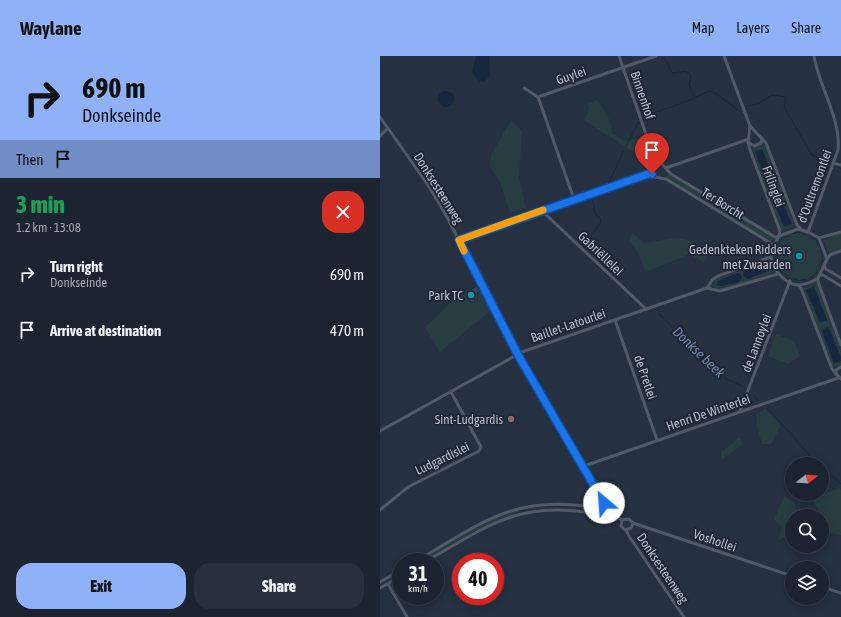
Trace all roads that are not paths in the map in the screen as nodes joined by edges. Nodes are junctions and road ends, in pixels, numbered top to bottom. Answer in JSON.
{"nodes":[{"id":1,"x":619,"y":56,"type":"edge"},
{"id":2,"x":656,"y":56,"type":"edge"},
{"id":3,"x":724,"y":56,"type":"edge"},
{"id":4,"x":814,"y":56,"type":"edge"},
{"id":5,"x":623,"y":67,"type":"junction"},
{"id":6,"x":524,"y":88,"type":"dead end"},
{"id":7,"x":538,"y":97,"type":"junction"},
{"id":8,"x":380,"y":117,"type":"edge"},
{"id":9,"x":750,"y":126,"type":"junction"},
{"id":10,"x":388,"y":128,"type":"junction"},
{"id":11,"x":380,"y":136,"type":"edge"},
{"id":12,"x":762,"y":138,"type":"junction"},
{"id":13,"x":748,"y":141,"type":"junction"},
{"id":14,"x":656,"y":163,"type":"junction"},
{"id":15,"x":833,"y":163,"type":"junction"},
{"id":16,"x":647,"y":164,"type":"dead end"},
{"id":17,"x":841,"y":165,"type":"edge"},
{"id":18,"x":651,"y":166,"type":"junction"},
{"id":19,"x":666,"y":168,"type":"junction"},
{"id":20,"x":651,"y":173,"type":"junction"},
{"id":21,"x":660,"y":178,"type":"junction"},
{"id":22,"x":574,"y":199,"type":"junction"},
{"id":23,"x":542,"y":211,"type":"junction"},
{"id":24,"x":800,"y":229,"type":"junction"},
{"id":25,"x":808,"y":232,"type":"junction"},
{"id":26,"x":841,"y":232,"type":"edge"},
{"id":27,"x":779,"y":236,"type":"junction"},
{"id":28,"x":819,"y":238,"type":"junction"},
{"id":29,"x":459,"y":240,"type":"junction"},
{"id":30,"x":773,"y":247,"type":"junction"},
{"id":31,"x":841,"y":251,"type":"edge"},
{"id":32,"x":771,"y":254,"type":"junction"},
{"id":33,"x":827,"y":259,"type":"junction"},
{"id":34,"x":824,"y":266,"type":"junction"},
{"id":35,"x":778,"y":274,"type":"junction"},
{"id":36,"x":819,"y":276,"type":"junction"},
{"id":37,"x":841,"y":278,"type":"edge"},
{"id":38,"x":790,"y":281,"type":"junction"},
{"id":39,"x":798,"y":285,"type":"junction"},
{"id":40,"x":841,"y":286,"type":"edge"},
{"id":41,"x":707,"y":288,"type":"junction"},
{"id":42,"x":646,"y":309,"type":"junction"},
{"id":43,"x":616,"y":320,"type":"junction"},
{"id":44,"x":841,"y":345,"type":"edge"},
{"id":45,"x":518,"y":355,"type":"junction"},
{"id":46,"x":841,"y":367,"type":"edge"},
{"id":47,"x":836,"y":374,"type":"junction"},
{"id":48,"x":840,"y":379,"type":"edge"},
{"id":49,"x":451,"y":392,"type":"junction"},
{"id":50,"x":740,"y":411,"type":"junction"},
{"id":51,"x":380,"y":431,"type":"edge"},
{"id":52,"x":657,"y":440,"type":"junction"},
{"id":53,"x":584,"y":466,"type":"junction"},
{"id":54,"x":604,"y":503,"type":"junction"},
{"id":55,"x":600,"y":507,"type":"junction"},
{"id":56,"x":520,"y":508,"type":"junction"},
{"id":57,"x":380,"y":510,"type":"edge"},
{"id":58,"x":610,"y":512,"type":"junction"},
{"id":59,"x":521,"y":513,"type":"junction"},
{"id":60,"x":600,"y":513,"type":"junction"},
{"id":61,"x":622,"y":520,"type":"junction"},
{"id":62,"x":632,"y":523,"type":"junction"},
{"id":63,"x":626,"y":530,"type":"junction"},
{"id":64,"x":430,"y":553,"type":"edge"},
{"id":65,"x":441,"y":553,"type":"edge"},
{"id":66,"x":785,"y":574,"type":"edge"},
{"id":67,"x":392,"y":575,"type":"edge"},
{"id":68,"x":380,"y":582,"type":"edge"},
{"id":69,"x":392,"y":582,"type":"edge"},
{"id":70,"x":388,"y":584,"type":"junction"},
{"id":71,"x":380,"y":588,"type":"edge"},
{"id":72,"x":829,"y":589,"type":"edge"},
{"id":73,"x":841,"y":593,"type":"edge"},
{"id":74,"x":407,"y":617,"type":"edge"},
{"id":75,"x":684,"y":617,"type":"edge"}],
"edges":[{"from":1,"to":5,"type":"street","name":"Binnenhof"},
{"from":2,"to":5,"type":"street","name":"Guylei"},
{"from":3,"to":9,"type":"street","name":"Frilinglei"},
{"from":4,"to":15,"type":"street","name":"d'Oultremontlei"},
{"from":5,"to":7,"type":"street","name":"Guylei"},
{"from":5,"to":14,"type":"street","name":"Binnenhof"},
{"from":6,"to":7,"type":"street"},
{"from":7,"to":22,"type":"street"},
{"from":8,"to":10,"type":"street","name":"Donksesteenweg"},
{"from":9,"to":12,"type":"street","name":"Frilinglei"},
{"from":9,"to":13,"type":"street","name":"Frilinglei"},
{"from":10,"to":11,"type":"street"},
{"from":10,"to":29,"type":"street","name":"Donksesteenweg"},
{"from":12,"to":13,"type":"street"},
{"from":12,"to":24,"type":"street","name":"Frilinglei"},
{"from":13,"to":19,"type":"street"},
{"from":13,"to":27,"type":"street","name":"Frilinglei"},
{"from":14,"to":18,"type":"street"},
{"from":14,"to":19,"type":"street"},
{"from":15,"to":17,"type":"street"},
{"from":15,"to":25,"type":"street","name":"d'Oultremontlei"},
{"from":16,"to":18,"type":"street"},
{"from":18,"to":20,"type":"street"},
{"from":19,"to":21,"type":"street"},
{"from":19,"to":27,"type":"street","name":"Ter Borcht"},
{"from":20,"to":21,"type":"street"},
{"from":20,"to":22,"type":"street"},
{"from":21,"to":30,"type":"street","name":"Ter Borcht"},
{"from":22,"to":23,"type":"street"},
{"from":23,"to":29,"type":"street"},
{"from":23,"to":42,"type":"street","name":"Gabriëllelei"},
{"from":24,"to":25,"type":"street"},
{"from":24,"to":27,"type":"street"},
{"from":25,"to":28,"type":"street"},
{"from":26,"to":28,"type":"street"},
{"from":27,"to":30,"type":"street"},
{"from":28,"to":33,"type":"street"},
{"from":29,"to":45,"type":"street","name":"Donksesteenweg"},
{"from":30,"to":32,"type":"street"},
{"from":31,"to":33,"type":"street"},
{"from":32,"to":35,"type":"street"},
{"from":32,"to":41,"type":"street","name":"Baillet-Latourlei"},
{"from":33,"to":34,"type":"street"},
{"from":34,"to":36,"type":"street"},
{"from":34,"to":37,"type":"street"},
{"from":35,"to":38,"type":"street"},
{"from":35,"to":41,"type":"street","name":"Baillet-Latourlei"},
{"from":36,"to":39,"type":"street"},
{"from":36,"to":40,"type":"street"},
{"from":36,"to":44,"type":"street"},
{"from":38,"to":39,"type":"street"},
{"from":38,"to":50,"type":"street","name":"de Lannoylei"},
{"from":39,"to":47,"type":"street"},
{"from":41,"to":42,"type":"street","name":"Baillet-Latourlei"},
{"from":42,"to":43,"type":"street","name":"Baillet-Latourlei"},
{"from":43,"to":45,"type":"street","name":"Baillet-Latourlei"},
{"from":43,"to":52,"type":"street","name":"de Pretlei"},
{"from":45,"to":49,"type":"street","name":"Baillet-Latourlei"},
{"from":45,"to":53,"type":"street","name":"Donksesteenweg"},
{"from":46,"to":47,"type":"street"},
{"from":47,"to":48,"type":"street"},
{"from":48,"to":50,"type":"street","name":"Henri De Winterlei"},
{"from":49,"to":51,"type":"street","name":"Baillet-Latourlei"},
{"from":49,"to":57,"type":"street","name":"Ludgardislei"},
{"from":50,"to":52,"type":"street","name":"Henri De Winterlei"},
{"from":52,"to":53,"type":"street","name":"Henri De Winterlei"},
{"from":53,"to":54,"type":"street","name":"Donksesteenweg"},
{"from":54,"to":55,"type":"street"},
{"from":54,"to":58,"type":"street","name":"Donksesteenweg"},
{"from":55,"to":56,"type":"street"},
{"from":55,"to":60,"type":"street"},
{"from":56,"to":59,"type":"street"},
{"from":56,"to":64,"type":"street"},
{"from":58,"to":60,"type":"street"},
{"from":58,"to":61,"type":"street","name":"Donksesteenweg"},
{"from":59,"to":60,"type":"street"},
{"from":59,"to":65,"type":"street"},
{"from":61,"to":62,"type":"street","name":"Donksesteenweg"},
{"from":61,"to":63,"type":"street","name":"Donksesteenweg"},
{"from":62,"to":63,"type":"street","name":"Donksesteenweg"},
{"from":62,"to":66,"type":"street","name":"Voshollei"},
{"from":63,"to":75,"type":"street","name":"Donksesteenweg"},
{"from":67,"to":68,"type":"street"},
{"from":69,"to":70,"type":"street"},
{"from":70,"to":71,"type":"street"},
{"from":70,"to":74,"type":"street"},
{"from":72,"to":73,"type":"street"}]}
